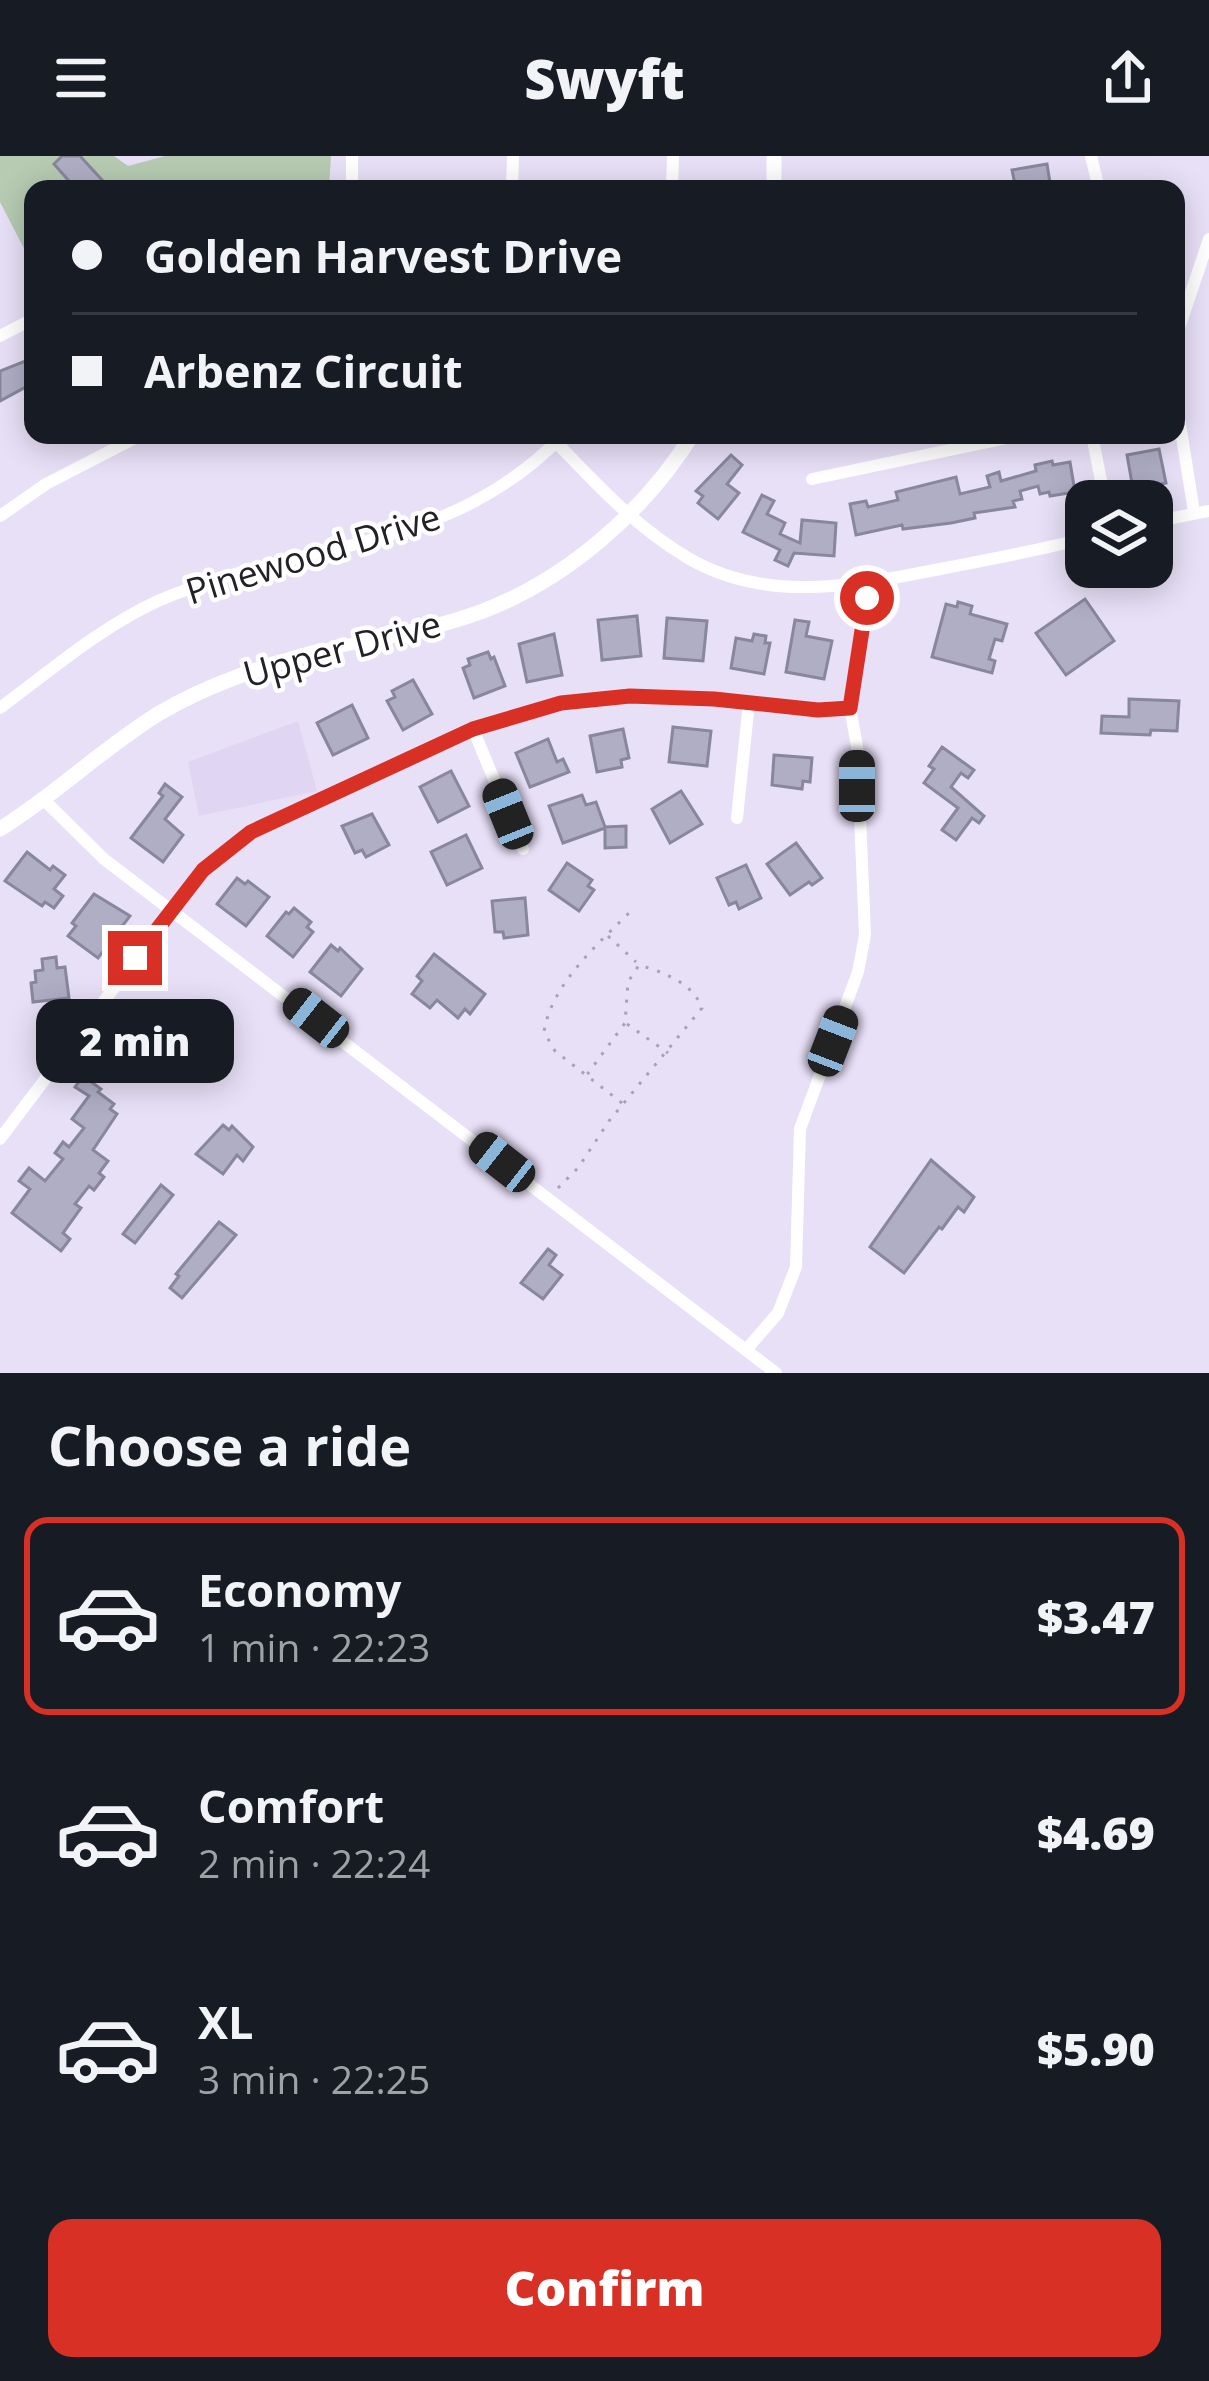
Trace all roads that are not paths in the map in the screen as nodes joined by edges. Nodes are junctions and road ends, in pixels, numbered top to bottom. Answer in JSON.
{"nodes":[{"id":1,"x":1209,"y":239,"type":"edge"},
{"id":2,"x":1185,"y":311,"type":"edge"},
{"id":3,"x":1185,"y":438,"type":"edge"},
{"id":4,"x":124,"y":444,"type":"edge"},
{"id":5,"x":553,"y":444,"type":"edge"},
{"id":6,"x":563,"y":444,"type":"edge"},
{"id":7,"x":685,"y":444,"type":"edge"},
{"id":8,"x":978,"y":444,"type":"edge"},
{"id":9,"x":1094,"y":444,"type":"edge"},
{"id":10,"x":812,"y":479,"type":"dead end"},
{"id":11,"x":1101,"y":480,"type":"edge"},
{"id":12,"x":1202,"y":511,"type":"edge"},
{"id":13,"x":627,"y":515,"type":"junction"},
{"id":14,"x":0,"y":516,"type":"edge"},
{"id":15,"x":1065,"y":542,"type":"edge"},
{"id":16,"x":868,"y":584,"type":"junction"},
{"id":17,"x":367,"y":641,"type":"joint"},
{"id":18,"x":323,"y":650,"type":"joint"},
{"id":19,"x":749,"y":702,"type":"junction"},
{"id":20,"x":0,"y":708,"type":"edge"},
{"id":21,"x":850,"y":708,"type":"junction"},
{"id":22,"x":473,"y":729,"type":"junction"},
{"id":23,"x":45,"y":801,"type":"junction"},
{"id":24,"x":737,"y":818,"type":"dead end"},
{"id":25,"x":0,"y":830,"type":"edge"},
{"id":26,"x":523,"y":849,"type":"dead end"},
{"id":27,"x":173,"y":909,"type":"junction"},
{"id":28,"x":0,"y":1139,"type":"edge"},
{"id":29,"x":746,"y":1350,"type":"junction"},
{"id":30,"x":776,"y":1373,"type":"edge"}],
"edges":[{"from":1,"to":2,"type":"street"},
{"from":3,"to":12,"type":"street"},
{"from":4,"to":14,"type":"street"},
{"from":5,"to":20,"type":"street","name":"Pinewood Drive"},
{"from":6,"to":13,"type":"street"},
{"from":7,"to":13,"type":"main road","name":"Upper Drive"},
{"from":8,"to":10,"type":"street"},
{"from":9,"to":11,"type":"street"},
{"from":13,"to":16,"type":"street"},
{"from":13,"to":17,"type":"main road","name":"Upper Drive"},
{"from":15,"to":16,"type":"street"},
{"from":16,"to":21,"type":"street"},
{"from":17,"to":18,"type":"street","name":"Upper Drive"},
{"from":18,"to":23,"type":"main road","name":"Upper Drive"},
{"from":19,"to":21,"type":"street"},
{"from":19,"to":22,"type":"street"},
{"from":19,"to":24,"type":"street"},
{"from":21,"to":29,"type":"street"},
{"from":22,"to":26,"type":"street"},
{"from":22,"to":27,"type":"street"},
{"from":23,"to":25,"type":"main road","name":"Upper Drive"},
{"from":23,"to":27,"type":"street"},
{"from":27,"to":28,"type":"street"},
{"from":27,"to":29,"type":"street"},
{"from":29,"to":30,"type":"street"}]}
